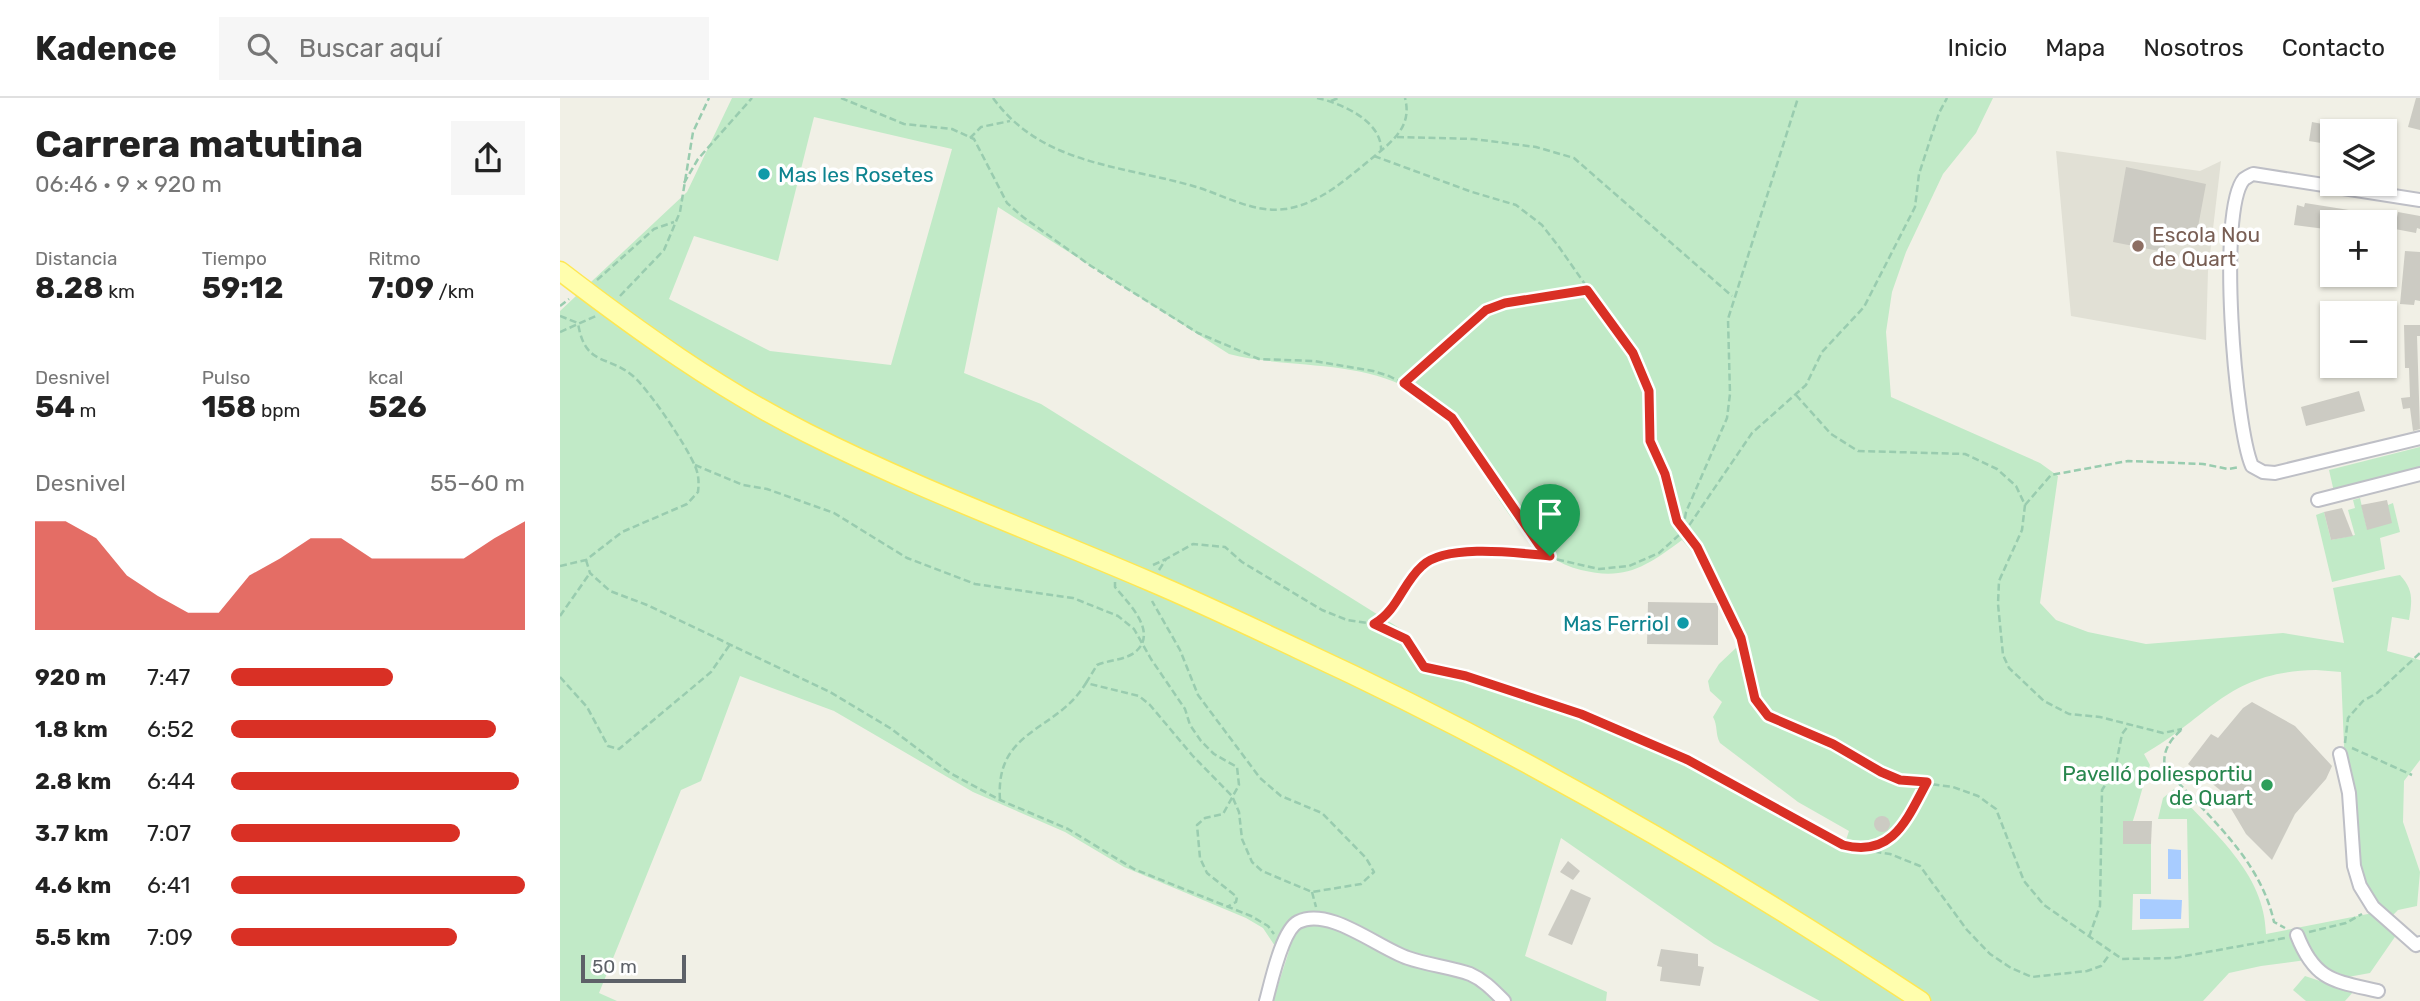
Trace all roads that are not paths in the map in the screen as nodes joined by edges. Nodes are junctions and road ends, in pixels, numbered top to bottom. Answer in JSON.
{"nodes":[{"id":1,"x":2420,"y":200,"type":"edge"},
{"id":2,"x":560,"y":271,"type":"edge"},
{"id":3,"x":2420,"y":438,"type":"edge"},
{"id":4,"x":2420,"y":474,"type":"edge"},
{"id":5,"x":2318,"y":500,"type":"dead end"},
{"id":6,"x":2342,"y":750,"type":"road end"},
{"id":7,"x":2297,"y":935,"type":"road end"},
{"id":8,"x":2420,"y":943,"type":"edge"},
{"id":9,"x":2378,"y":991,"type":"dead end"},
{"id":10,"x":1266,"y":1001,"type":"edge"},
{"id":11,"x":1504,"y":1001,"type":"edge"},
{"id":12,"x":1920,"y":1001,"type":"edge"}],
"edges":[{"from":1,"to":3,"type":"street"},
{"from":2,"to":12,"type":"main road"},
{"from":4,"to":5,"type":"street"},
{"from":6,"to":8,"type":"street"},
{"from":7,"to":9,"type":"street"},
{"from":10,"to":11,"type":"street"}]}
